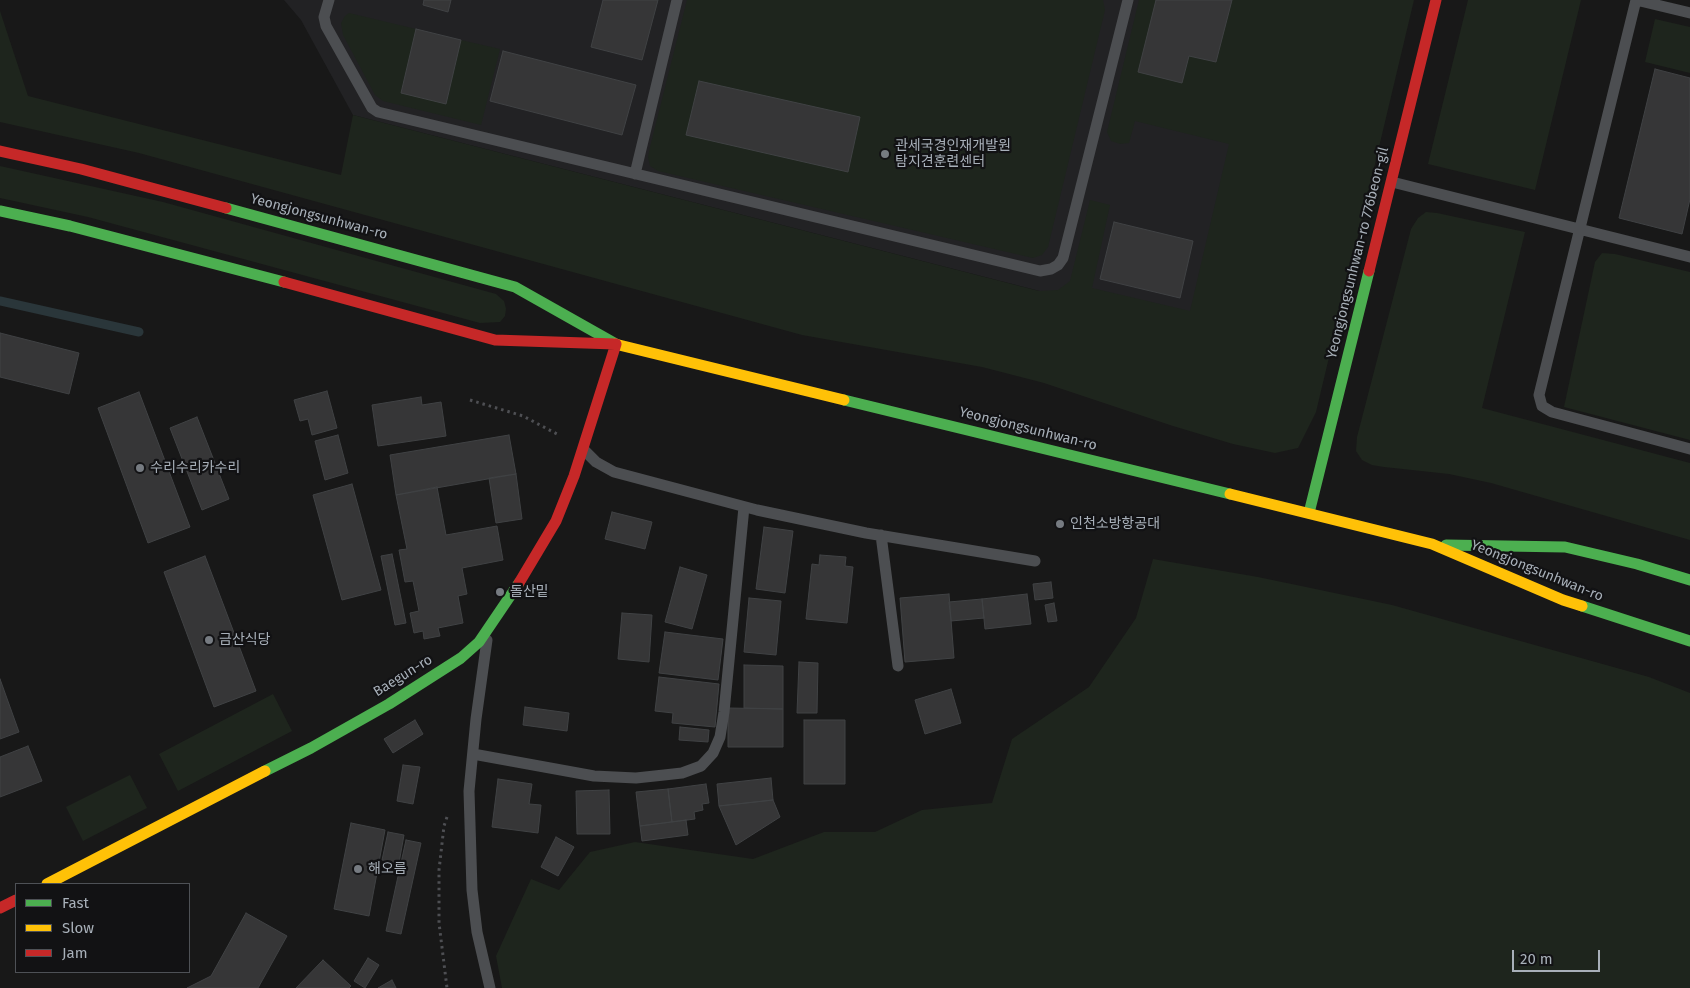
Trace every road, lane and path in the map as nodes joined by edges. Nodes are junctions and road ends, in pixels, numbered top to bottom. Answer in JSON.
{"nodes":[{"id":1,"x":329,"y":0,"type":"edge"},
{"id":2,"x":678,"y":0,"type":"edge"},
{"id":3,"x":1128,"y":0,"type":"edge"},
{"id":4,"x":1436,"y":0,"type":"edge"},
{"id":5,"x":1636,"y":0,"type":"edge"},
{"id":6,"x":1690,"y":14,"type":"edge"},
{"id":7,"x":0,"y":151,"type":"edge"},
{"id":8,"x":635,"y":174,"type":"junction"},
{"id":9,"x":1392,"y":182,"type":"junction"},
{"id":10,"x":0,"y":211,"type":"edge"},
{"id":11,"x":1580,"y":229,"type":"junction"},
{"id":12,"x":1690,"y":256,"type":"edge"},
{"id":13,"x":618,"y":344,"type":"junction"},
{"id":14,"x":470,"y":400,"type":"dead end"},
{"id":15,"x":583,"y":448,"type":"junction"},
{"id":16,"x":1690,"y":449,"type":"edge"},
{"id":17,"x":744,"y":507,"type":"junction"},
{"id":18,"x":1309,"y":513,"type":"junction"},
{"id":19,"x":880,"y":535,"type":"junction"},
{"id":20,"x":1432,"y":544,"type":"junction"},
{"id":21,"x":1036,"y":560,"type":"dead end"},
{"id":22,"x":1690,"y":580,"type":"edge"},
{"id":23,"x":489,"y":630,"type":"junction"},
{"id":24,"x":1690,"y":641,"type":"edge"},
{"id":25,"x":898,"y":666,"type":"dead end"},
{"id":26,"x":473,"y":754,"type":"junction"},
{"id":27,"x":450,"y":808,"type":"dead end"},
{"id":28,"x":49,"y":883,"type":"edge"},
{"id":29,"x":15,"y":900,"type":"edge"},
{"id":30,"x":0,"y":908,"type":"edge"},
{"id":31,"x":447,"y":988,"type":"edge"},
{"id":32,"x":490,"y":988,"type":"edge"}],
"edges":[{"from":1,"to":8,"type":"lane"},
{"from":2,"to":8,"type":"lane"},
{"from":3,"to":8,"type":"lane"},
{"from":4,"to":9,"type":"main road","name":"Yeongjongsunhwan-ro 776beon-gil"},
{"from":5,"to":6,"type":"lane"},
{"from":5,"to":11,"type":"lane"},
{"from":7,"to":13,"type":"main road","name":"Yeongjongsunhwan-ro"},
{"from":9,"to":11,"type":"lane"},
{"from":9,"to":18,"type":"main road","name":"Yeongjongsunhwan-ro 776beon-gil"},
{"from":10,"to":13,"type":"main road","name":"Yeongjongsunhwan-ro"},
{"from":11,"to":12,"type":"lane"},
{"from":11,"to":16,"type":"lane"},
{"from":13,"to":15,"type":"main road","name":"Baegun-ro"},
{"from":13,"to":18,"type":"main road","name":"Yeongjongsunhwan-ro"},
{"from":14,"to":15,"type":"path"},
{"from":15,"to":17,"type":"lane"},
{"from":15,"to":23,"type":"main road","name":"Baegun-ro"},
{"from":17,"to":19,"type":"lane"},
{"from":17,"to":26,"type":"lane"},
{"from":18,"to":20,"type":"main road","name":"Yeongjongsunhwan-ro"},
{"from":19,"to":21,"type":"lane"},
{"from":19,"to":25,"type":"lane"},
{"from":20,"to":22,"type":"main road","name":"Yeongjongsunhwan-ro"},
{"from":20,"to":24,"type":"main road","name":"Yeongjongsunhwan-ro"},
{"from":23,"to":26,"type":"lane"},
{"from":23,"to":28,"type":"main road","name":"Baegun-ro"},
{"from":26,"to":32,"type":"lane"},
{"from":27,"to":31,"type":"path"},
{"from":29,"to":30,"type":"main road"}]}
